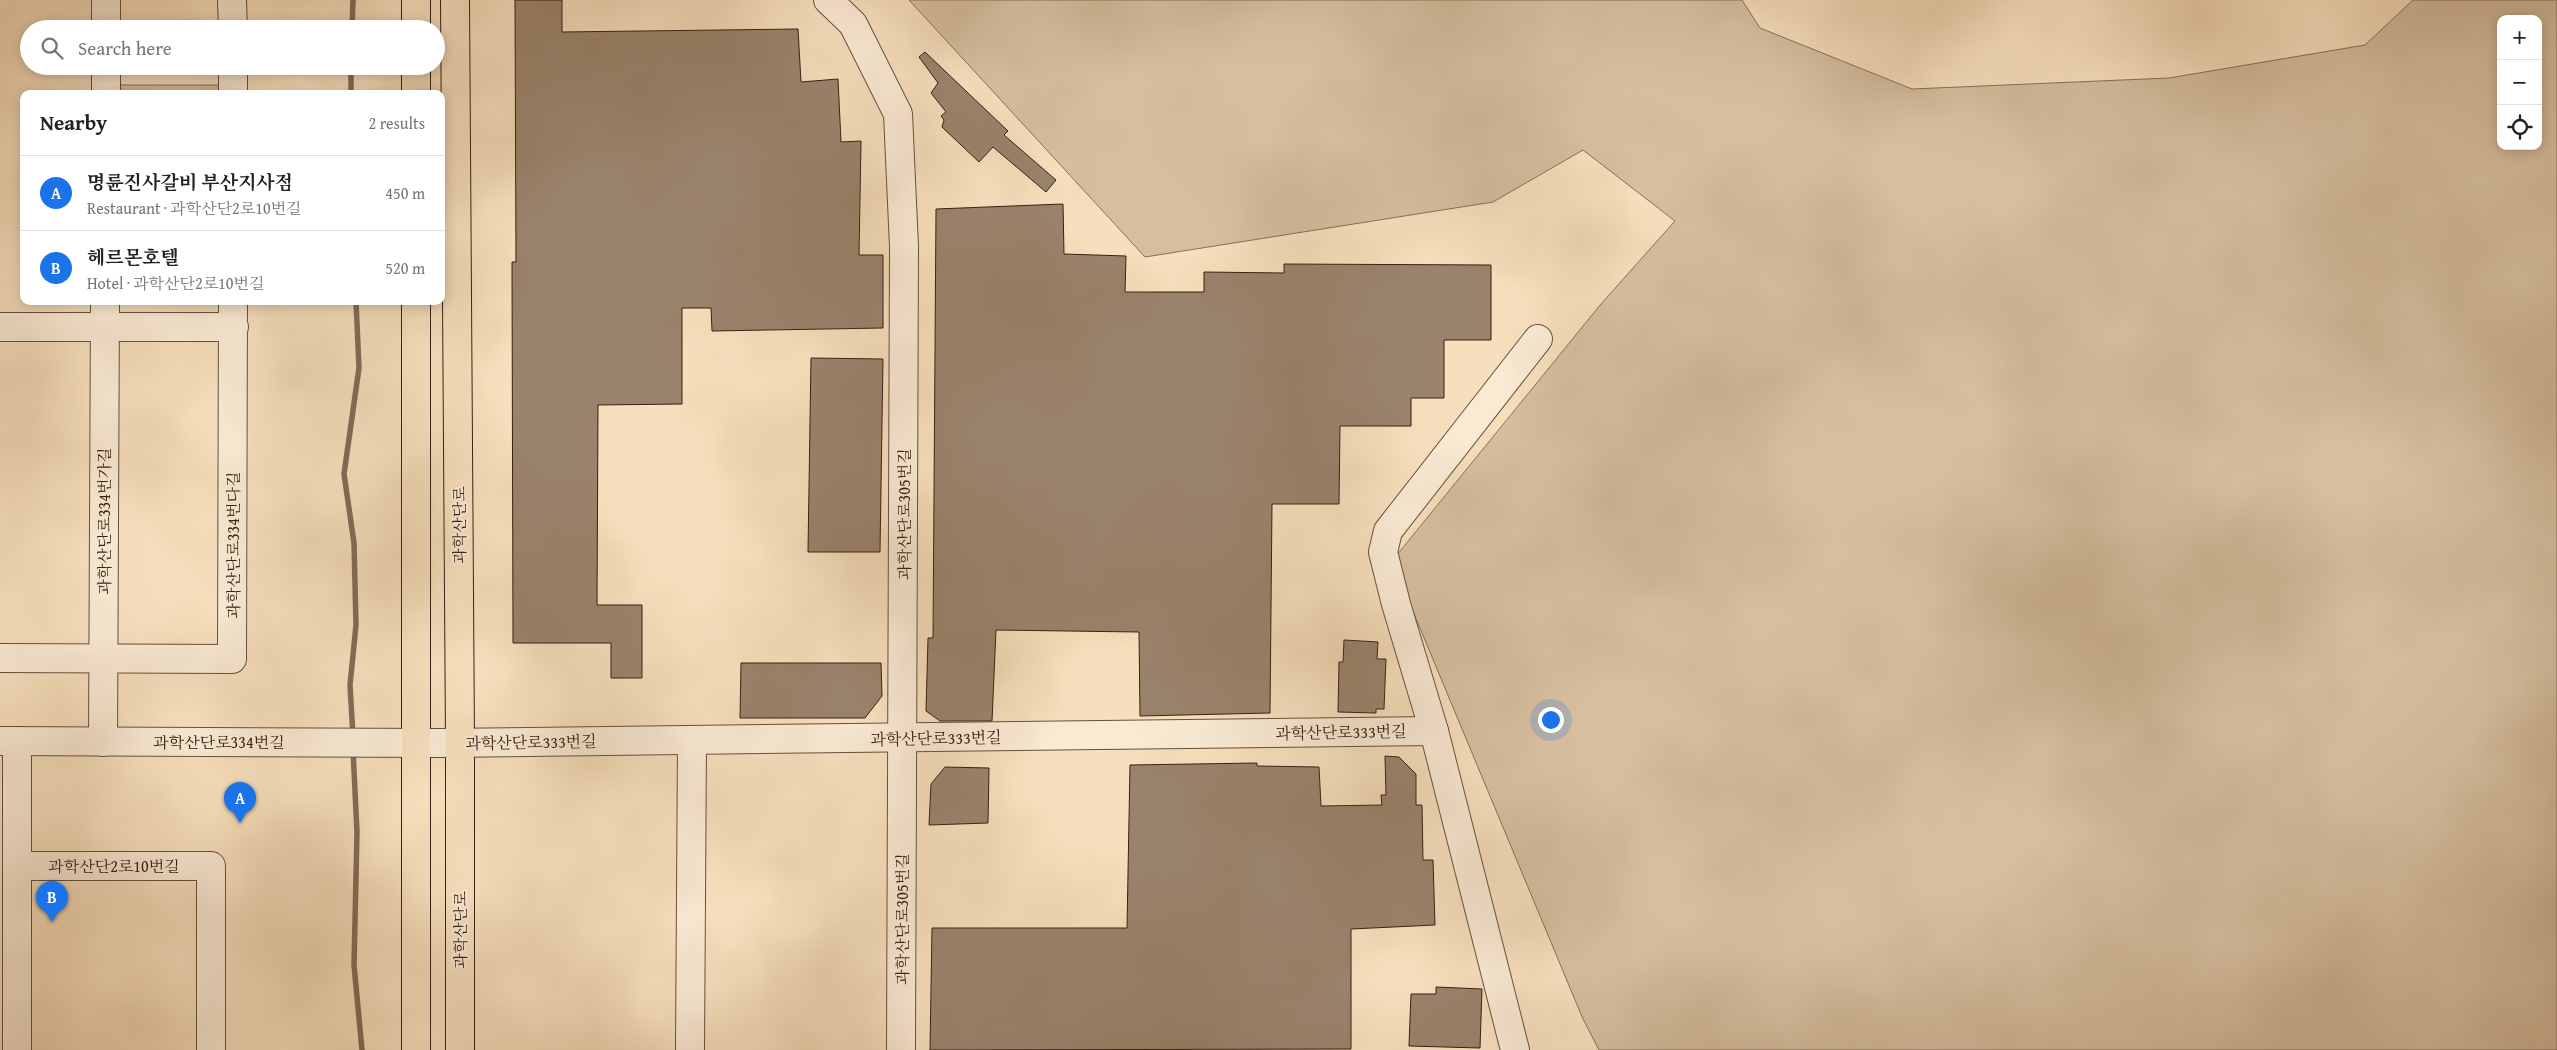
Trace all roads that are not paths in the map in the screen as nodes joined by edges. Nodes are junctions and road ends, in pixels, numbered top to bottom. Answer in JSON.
{"nodes":[{"id":1,"x":106,"y":0,"type":"edge"},
{"id":2,"x":232,"y":0,"type":"edge"},
{"id":3,"x":416,"y":0,"type":"edge"},
{"id":4,"x":455,"y":0,"type":"edge"},
{"id":5,"x":828,"y":0,"type":"edge"},
{"id":6,"x":106,"y":20,"type":"edge"},
{"id":7,"x":233,"y":20,"type":"edge"},
{"id":8,"x":416,"y":20,"type":"edge"},
{"id":9,"x":106,"y":75,"type":"edge"},
{"id":10,"x":233,"y":75,"type":"edge"},
{"id":11,"x":416,"y":75,"type":"edge"},
{"id":12,"x":106,"y":90,"type":"edge"},
{"id":13,"x":233,"y":90,"type":"edge"},
{"id":14,"x":416,"y":90,"type":"edge"},
{"id":15,"x":416,"y":305,"type":"edge"},
{"id":16,"x":105,"y":314,"type":"edge"},
{"id":17,"x":234,"y":314,"type":"edge"},
{"id":18,"x":0,"y":327,"type":"edge"},
{"id":19,"x":1538,"y":339,"type":"dead end"},
{"id":20,"x":0,"y":658,"type":"edge"},
{"id":21,"x":103,"y":659,"type":"junction"},
{"id":22,"x":1434,"y":731,"type":"junction"},
{"id":23,"x":903,"y":738,"type":"junction"},
{"id":24,"x":692,"y":740,"type":"junction"},
{"id":25,"x":8,"y":741,"type":"edge"},
{"id":26,"x":103,"y":742,"type":"junction"},
{"id":27,"x":438,"y":743,"type":"junction"},
{"id":28,"x":17,"y":866,"type":"junction"},
{"id":29,"x":16,"y":1050,"type":"edge"},
{"id":30,"x":211,"y":1050,"type":"edge"},
{"id":31,"x":416,"y":1050,"type":"edge"},
{"id":32,"x":460,"y":1050,"type":"edge"},
{"id":33,"x":690,"y":1050,"type":"edge"},
{"id":34,"x":901,"y":1050,"type":"edge"},
{"id":35,"x":1514,"y":1050,"type":"edge"}],
"edges":[{"from":1,"to":6,"type":"street"},
{"from":2,"to":7,"type":"street"},
{"from":3,"to":8,"type":"main road"},
{"from":4,"to":27,"type":"main road","name":"과학산단로"},
{"from":5,"to":23,"type":"street","name":"과학산단로305번길"},
{"from":9,"to":12,"type":"street"},
{"from":10,"to":13,"type":"street"},
{"from":11,"to":14,"type":"main road"},
{"from":15,"to":27,"type":"main road","name":"과학산단로"},
{"from":16,"to":17,"type":"street"},
{"from":16,"to":18,"type":"street"},
{"from":16,"to":21,"type":"street","name":"과학산단로334번가길"},
{"from":17,"to":21,"type":"street","name":"과학산단로334번다길"},
{"from":19,"to":22,"type":"street","name":"과학산단로333번길"},
{"from":20,"to":21,"type":"street"},
{"from":21,"to":26,"type":"street","name":"과학산단로334번가길"},
{"from":22,"to":23,"type":"street","name":"과학산단로333번길"},
{"from":22,"to":35,"type":"street","name":"과학산단로333번길"},
{"from":23,"to":24,"type":"street","name":"과학산단로333번길"},
{"from":23,"to":34,"type":"street","name":"과학산단로305번길"},
{"from":24,"to":27,"type":"street","name":"과학산단로333번길"},
{"from":24,"to":33,"type":"street"},
{"from":25,"to":26,"type":"street","name":"과학산단로334번길"},
{"from":25,"to":28,"type":"street"},
{"from":26,"to":27,"type":"street","name":"과학산단로334번길"},
{"from":27,"to":31,"type":"main road","name":"과학산단로"},
{"from":27,"to":32,"type":"main road","name":"과학산단로"},
{"from":28,"to":29,"type":"street"},
{"from":28,"to":30,"type":"street","name":"과학산단2로10번길"}]}
